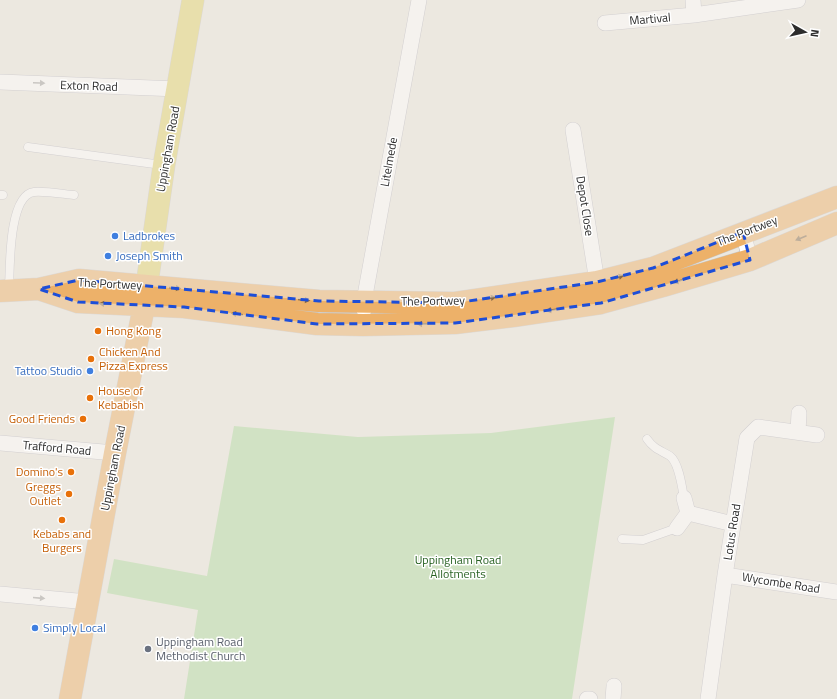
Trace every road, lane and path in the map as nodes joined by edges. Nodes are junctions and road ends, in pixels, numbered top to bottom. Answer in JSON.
{"nodes":[{"id":1,"x":193,"y":0,"type":"edge"},
{"id":2,"x":419,"y":0,"type":"edge"},
{"id":3,"x":692,"y":0,"type":"edge"},
{"id":4,"x":798,"y":0,"type":"edge"},
{"id":5,"x":694,"y":15,"type":"junction"},
{"id":6,"x":605,"y":23,"type":"dead end"},
{"id":7,"x":0,"y":82,"type":"edge"},
{"id":8,"x":178,"y":89,"type":"junction"},
{"id":9,"x":573,"y":130,"type":"dead end"},
{"id":10,"x":28,"y":147,"type":"dead end"},
{"id":11,"x":164,"y":165,"type":"junction"},
{"id":12,"x":74,"y":195,"type":"dead end"},
{"id":13,"x":837,"y":197,"type":"edge"},
{"id":14,"x":837,"y":223,"type":"edge"},
{"id":15,"x":742,"y":232,"type":"junction"},
{"id":16,"x":750,"y":260,"type":"junction"},
{"id":17,"x":597,"y":282,"type":"junction"},
{"id":18,"x":4,"y":291,"type":"edge"},
{"id":19,"x":145,"y":296,"type":"junction"},
{"id":20,"x":364,"y":301,"type":"junction"},
{"id":21,"x":363,"y":325,"type":"junction"},
{"id":22,"x":799,"y":413,"type":"dead end"},
{"id":23,"x":798,"y":432,"type":"junction"},
{"id":24,"x":817,"y":434,"type":"dead end"},
{"id":25,"x":647,"y":439,"type":"dead end"},
{"id":26,"x":0,"y":443,"type":"edge"},
{"id":27,"x":115,"y":452,"type":"junction"},
{"id":28,"x":684,"y":498,"type":"joint"},
{"id":29,"x":688,"y":513,"type":"junction"},
{"id":30,"x":733,"y":524,"type":"junction"},
{"id":31,"x":677,"y":528,"type":"joint"},
{"id":32,"x":622,"y":540,"type":"dead end"},
{"id":33,"x":725,"y":575,"type":"junction"},
{"id":34,"x":837,"y":592,"type":"edge"},
{"id":35,"x":0,"y":594,"type":"edge"},
{"id":36,"x":88,"y":602,"type":"junction"},
{"id":37,"x":70,"y":699,"type":"edge"},
{"id":38,"x":708,"y":699,"type":"edge"}],
"edges":[{"from":1,"to":8,"type":"main road","name":"Uppingham Road"},
{"from":2,"to":20,"type":"street","name":"Litelmede"},
{"from":3,"to":5,"type":"street"},
{"from":4,"to":5,"type":"street","name":"Martival"},
{"from":5,"to":6,"type":"street","name":"Martival"},
{"from":7,"to":8,"type":"street","name":"Exton Road","one_way":true},
{"from":8,"to":11,"type":"main road","name":"Uppingham Road"},
{"from":9,"to":17,"type":"street","name":"Depot Close"},
{"from":10,"to":11,"type":"lane"},
{"from":11,"to":19,"type":"main road","name":"Uppingham Road"},
{"from":12,"to":18,"type":"lane"},
{"from":13,"to":15,"type":"highway","name":"The Portwey"},
{"from":14,"to":16,"type":"highway","name":"The Portwey","one_way":true},
{"from":15,"to":16,"type":"street"},
{"from":17,"to":15,"type":"highway","name":"The Portwey","one_way":true},
{"from":16,"to":21,"type":"highway","name":"The Portwey","one_way":true},
{"from":20,"to":17,"type":"highway","name":"The Portwey","one_way":true},
{"from":18,"to":19,"type":"highway","name":"The Portwey"},
{"from":19,"to":20,"type":"highway","name":"The Portwey","one_way":true},
{"from":21,"to":19,"type":"highway","name":"The Portwey","one_way":true},
{"from":19,"to":27,"type":"highway","name":"Uppingham Road"},
{"from":20,"to":21,"type":"street","name":"Litelmede"},
{"from":22,"to":23,"type":"street"},
{"from":23,"to":24,"type":"street","name":"Lotus Road"},
{"from":23,"to":30,"type":"street","name":"Lotus Road"},
{"from":25,"to":28,"type":"lane"},
{"from":26,"to":27,"type":"street","name":"Trafford Road"},
{"from":27,"to":36,"type":"highway","name":"Uppingham Road"},
{"from":28,"to":29,"type":"street"},
{"from":29,"to":30,"type":"street"},
{"from":29,"to":31,"type":"street"},
{"from":30,"to":33,"type":"street","name":"Lotus Road"},
{"from":31,"to":32,"type":"lane"},
{"from":33,"to":34,"type":"street","name":"Wycombe Road"},
{"from":33,"to":38,"type":"street","name":"Lotus Road"},
{"from":35,"to":36,"type":"street","one_way":true},
{"from":36,"to":37,"type":"highway","name":"Uppingham Road"}]}
